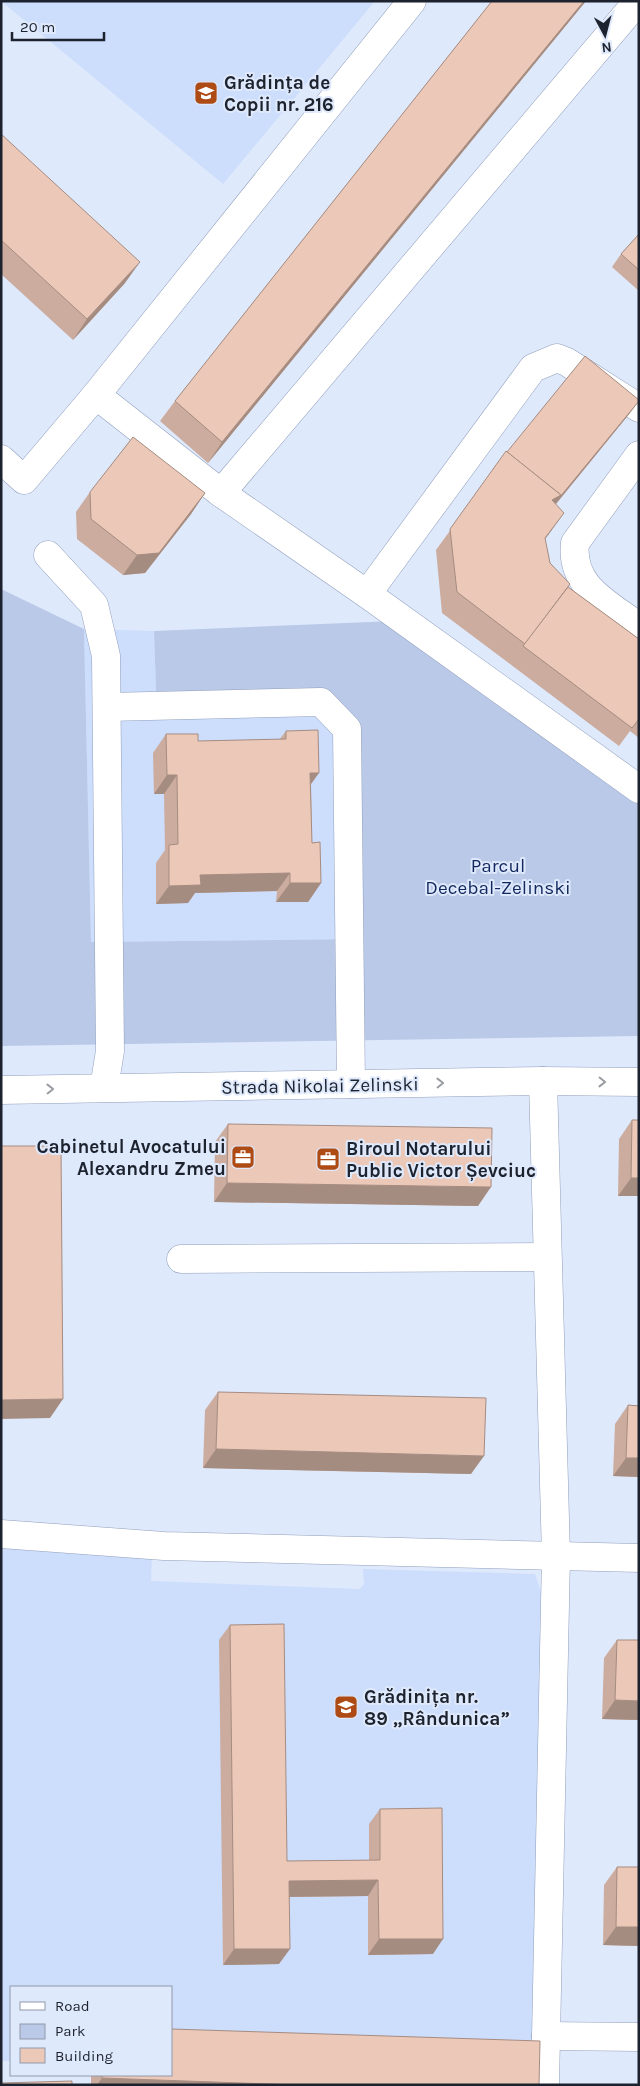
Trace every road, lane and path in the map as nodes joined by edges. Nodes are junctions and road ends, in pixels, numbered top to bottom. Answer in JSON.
{"nodes":[{"id":1,"x":412,"y":1,"type":"edge"},
{"id":2,"x":638,"y":1,"type":"edge"},
{"id":3,"x":96,"y":395,"type":"junction"},
{"id":4,"x":639,"y":408,"type":"edge"},
{"id":5,"x":639,"y":455,"type":"edge"},
{"id":6,"x":1,"y":459,"type":"edge"},
{"id":7,"x":221,"y":493,"type":"junction"},
{"id":8,"x":48,"y":555,"type":"dead end"},
{"id":9,"x":367,"y":594,"type":"junction"},
{"id":10,"x":639,"y":627,"type":"edge"},
{"id":11,"x":107,"y":707,"type":"junction"},
{"id":12,"x":639,"y":790,"type":"edge"},
{"id":13,"x":543,"y":1081,"type":"junction"},
{"id":14,"x":639,"y":1082,"type":"edge"},
{"id":15,"x":351,"y":1084,"type":"junction"},
{"id":16,"x":104,"y":1088,"type":"junction"},
{"id":17,"x":1,"y":1090,"type":"edge"},
{"id":18,"x":547,"y":1257,"type":"junction"},
{"id":19,"x":181,"y":1259,"type":"dead end"},
{"id":20,"x":1,"y":1534,"type":"edge"},
{"id":21,"x":556,"y":1556,"type":"junction"},
{"id":22,"x":639,"y":1558,"type":"edge"},
{"id":23,"x":546,"y":2036,"type":"junction"},
{"id":24,"x":639,"y":2037,"type":"edge"},
{"id":25,"x":545,"y":2085,"type":"edge"}],
"edges":[{"from":1,"to":3,"type":"street"},
{"from":2,"to":7,"type":"street"},
{"from":3,"to":6,"type":"street"},
{"from":3,"to":7,"type":"street"},
{"from":4,"to":9,"type":"street"},
{"from":5,"to":10,"type":"street"},
{"from":7,"to":9,"type":"street"},
{"from":8,"to":11,"type":"street"},
{"from":9,"to":12,"type":"street"},
{"from":11,"to":15,"type":"street"},
{"from":11,"to":16,"type":"street"},
{"from":13,"to":14,"type":"street","name":"Strada Nikolai Zelinski","one_way":true},
{"from":15,"to":13,"type":"street","name":"Strada Nikolai Zelinski","one_way":true},
{"from":13,"to":18,"type":"street"},
{"from":15,"to":16,"type":"street","name":"Strada Nikolai Zelinski"},
{"from":17,"to":16,"type":"street","name":"Strada Nikolai Zelinski","one_way":true},
{"from":18,"to":19,"type":"street"},
{"from":18,"to":21,"type":"street"},
{"from":20,"to":21,"type":"street"},
{"from":21,"to":22,"type":"street"},
{"from":21,"to":23,"type":"street"},
{"from":23,"to":24,"type":"street"},
{"from":23,"to":25,"type":"street"}]}
